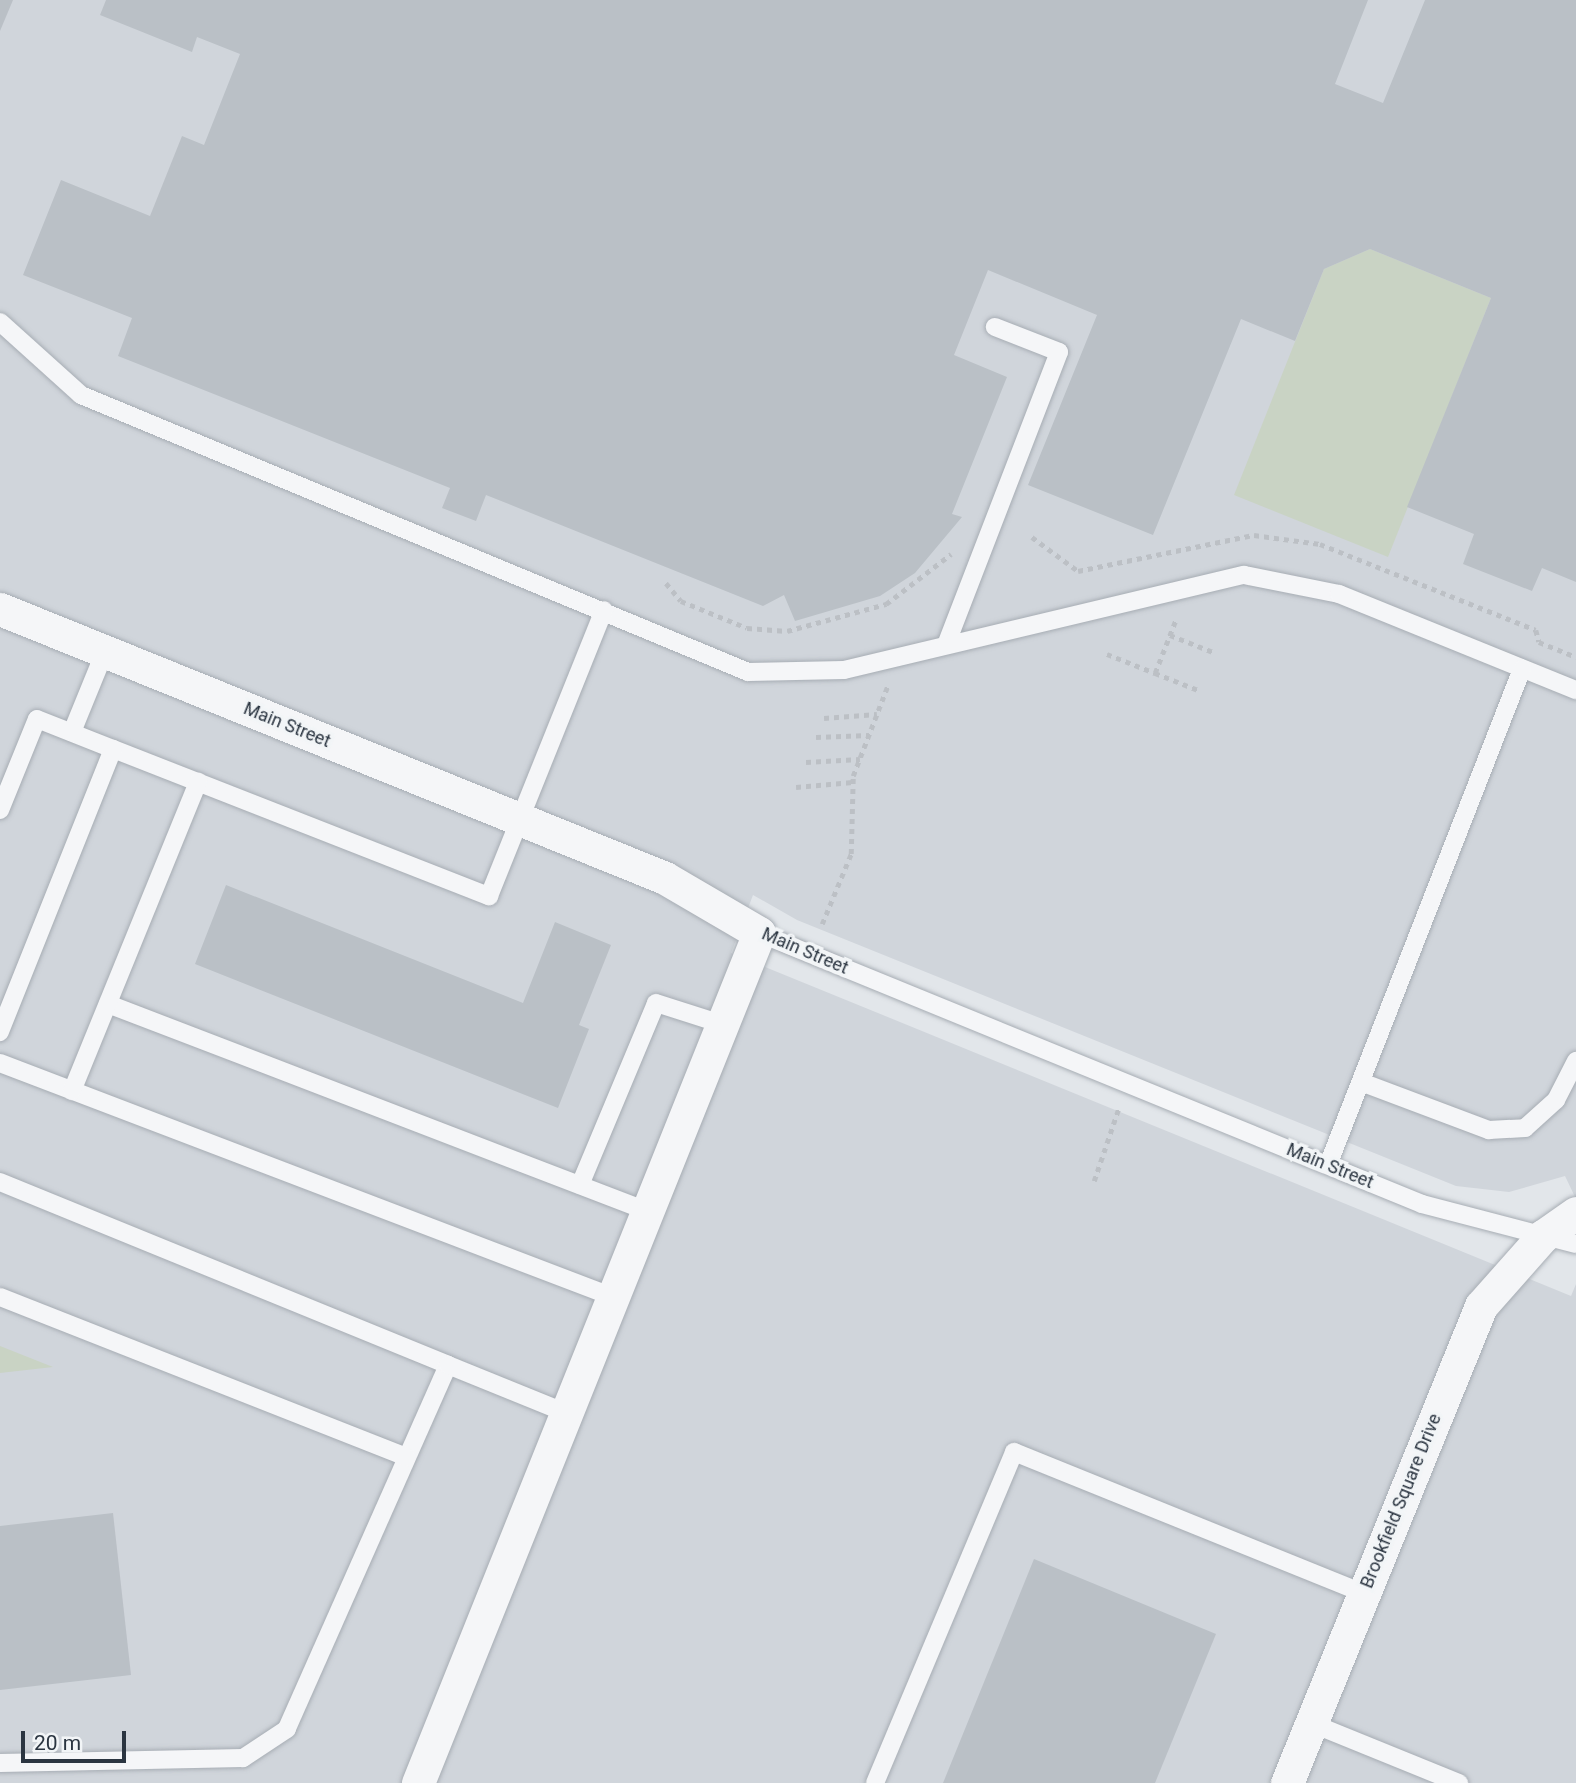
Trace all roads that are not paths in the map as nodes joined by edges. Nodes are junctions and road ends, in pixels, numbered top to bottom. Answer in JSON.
{"nodes":[{"id":1,"x":0,"y":323,"type":"edge"},
{"id":2,"x":995,"y":327,"type":"dead end"},
{"id":3,"x":0,"y":609,"type":"edge"},
{"id":4,"x":604,"y":610,"type":"junction"},
{"id":5,"x":946,"y":645,"type":"junction"},
{"id":6,"x":104,"y":651,"type":"junction"},
{"id":7,"x":1521,"y":669,"type":"junction"},
{"id":8,"x":1576,"y":690,"type":"edge"},
{"id":9,"x":72,"y":732,"type":"junction"},
{"id":10,"x":113,"y":749,"type":"junction"},
{"id":11,"x":198,"y":782,"type":"junction"},
{"id":12,"x":0,"y":810,"type":"edge"},
{"id":13,"x":520,"y":819,"type":"junction"},
{"id":14,"x":759,"y":933,"type":"junction"},
{"id":15,"x":108,"y":1004,"type":"junction"},
{"id":16,"x":722,"y":1024,"type":"junction"},
{"id":17,"x":0,"y":1032,"type":"edge"},
{"id":18,"x":1576,"y":1061,"type":"edge"},
{"id":19,"x":0,"y":1063,"type":"edge"},
{"id":20,"x":1361,"y":1082,"type":"junction"},
{"id":21,"x":72,"y":1091,"type":"junction"},
{"id":22,"x":1328,"y":1165,"type":"junction"},
{"id":23,"x":0,"y":1182,"type":"edge"},
{"id":24,"x":580,"y":1185,"type":"junction"},
{"id":25,"x":647,"y":1211,"type":"junction"},
{"id":26,"x":1576,"y":1213,"type":"edge"},
{"id":27,"x":1544,"y":1236,"type":"junction"},
{"id":28,"x":1576,"y":1244,"type":"edge"},
{"id":29,"x":0,"y":1297,"type":"edge"},
{"id":30,"x":613,"y":1297,"type":"junction"},
{"id":31,"x":448,"y":1365,"type":"junction"},
{"id":32,"x":566,"y":1413,"type":"junction"},
{"id":33,"x":407,"y":1457,"type":"junction"},
{"id":34,"x":1363,"y":1593,"type":"junction"},
{"id":35,"x":1311,"y":1723,"type":"junction"},
{"id":36,"x":0,"y":1763,"type":"edge"},
{"id":37,"x":418,"y":1783,"type":"edge"},
{"id":38,"x":875,"y":1783,"type":"edge"},
{"id":39,"x":1287,"y":1783,"type":"edge"},
{"id":40,"x":1458,"y":1783,"type":"edge"}],
"edges":[{"from":1,"to":4,"type":"lane"},
{"from":2,"to":5,"type":"lane"},
{"from":3,"to":6,"type":"street","name":"Main Street"},
{"from":4,"to":5,"type":"lane"},
{"from":4,"to":13,"type":"lane"},
{"from":5,"to":7,"type":"lane"},
{"from":6,"to":9,"type":"lane"},
{"from":6,"to":13,"type":"street","name":"Main Street"},
{"from":7,"to":8,"type":"lane"},
{"from":7,"to":20,"type":"lane"},
{"from":9,"to":10,"type":"lane"},
{"from":9,"to":12,"type":"lane"},
{"from":10,"to":11,"type":"lane"},
{"from":10,"to":17,"type":"lane"},
{"from":11,"to":13,"type":"lane"},
{"from":11,"to":15,"type":"lane"},
{"from":13,"to":14,"type":"street","name":"Main Street"},
{"from":14,"to":16,"type":"street"},
{"from":14,"to":22,"type":"lane","name":"Main Street"},
{"from":15,"to":21,"type":"lane"},
{"from":15,"to":24,"type":"lane"},
{"from":16,"to":24,"type":"lane"},
{"from":16,"to":25,"type":"street"},
{"from":18,"to":20,"type":"lane"},
{"from":19,"to":21,"type":"lane"},
{"from":20,"to":22,"type":"lane"},
{"from":21,"to":30,"type":"lane"},
{"from":22,"to":27,"type":"lane","name":"Main Street"},
{"from":23,"to":31,"type":"lane"},
{"from":24,"to":25,"type":"lane"},
{"from":25,"to":30,"type":"street"},
{"from":26,"to":27,"type":"street","name":"Brookfield Square Drive"},
{"from":27,"to":28,"type":"lane","name":"Main Street"},
{"from":27,"to":34,"type":"street","name":"Brookfield Square Drive"},
{"from":29,"to":33,"type":"lane"},
{"from":30,"to":32,"type":"street"},
{"from":31,"to":32,"type":"lane"},
{"from":31,"to":33,"type":"lane"},
{"from":32,"to":37,"type":"street"},
{"from":33,"to":36,"type":"lane"},
{"from":34,"to":35,"type":"street","name":"Brookfield Square Drive"},
{"from":34,"to":38,"type":"lane"},
{"from":35,"to":39,"type":"street","name":"Brookfield Square Drive"},
{"from":35,"to":40,"type":"lane"}]}
